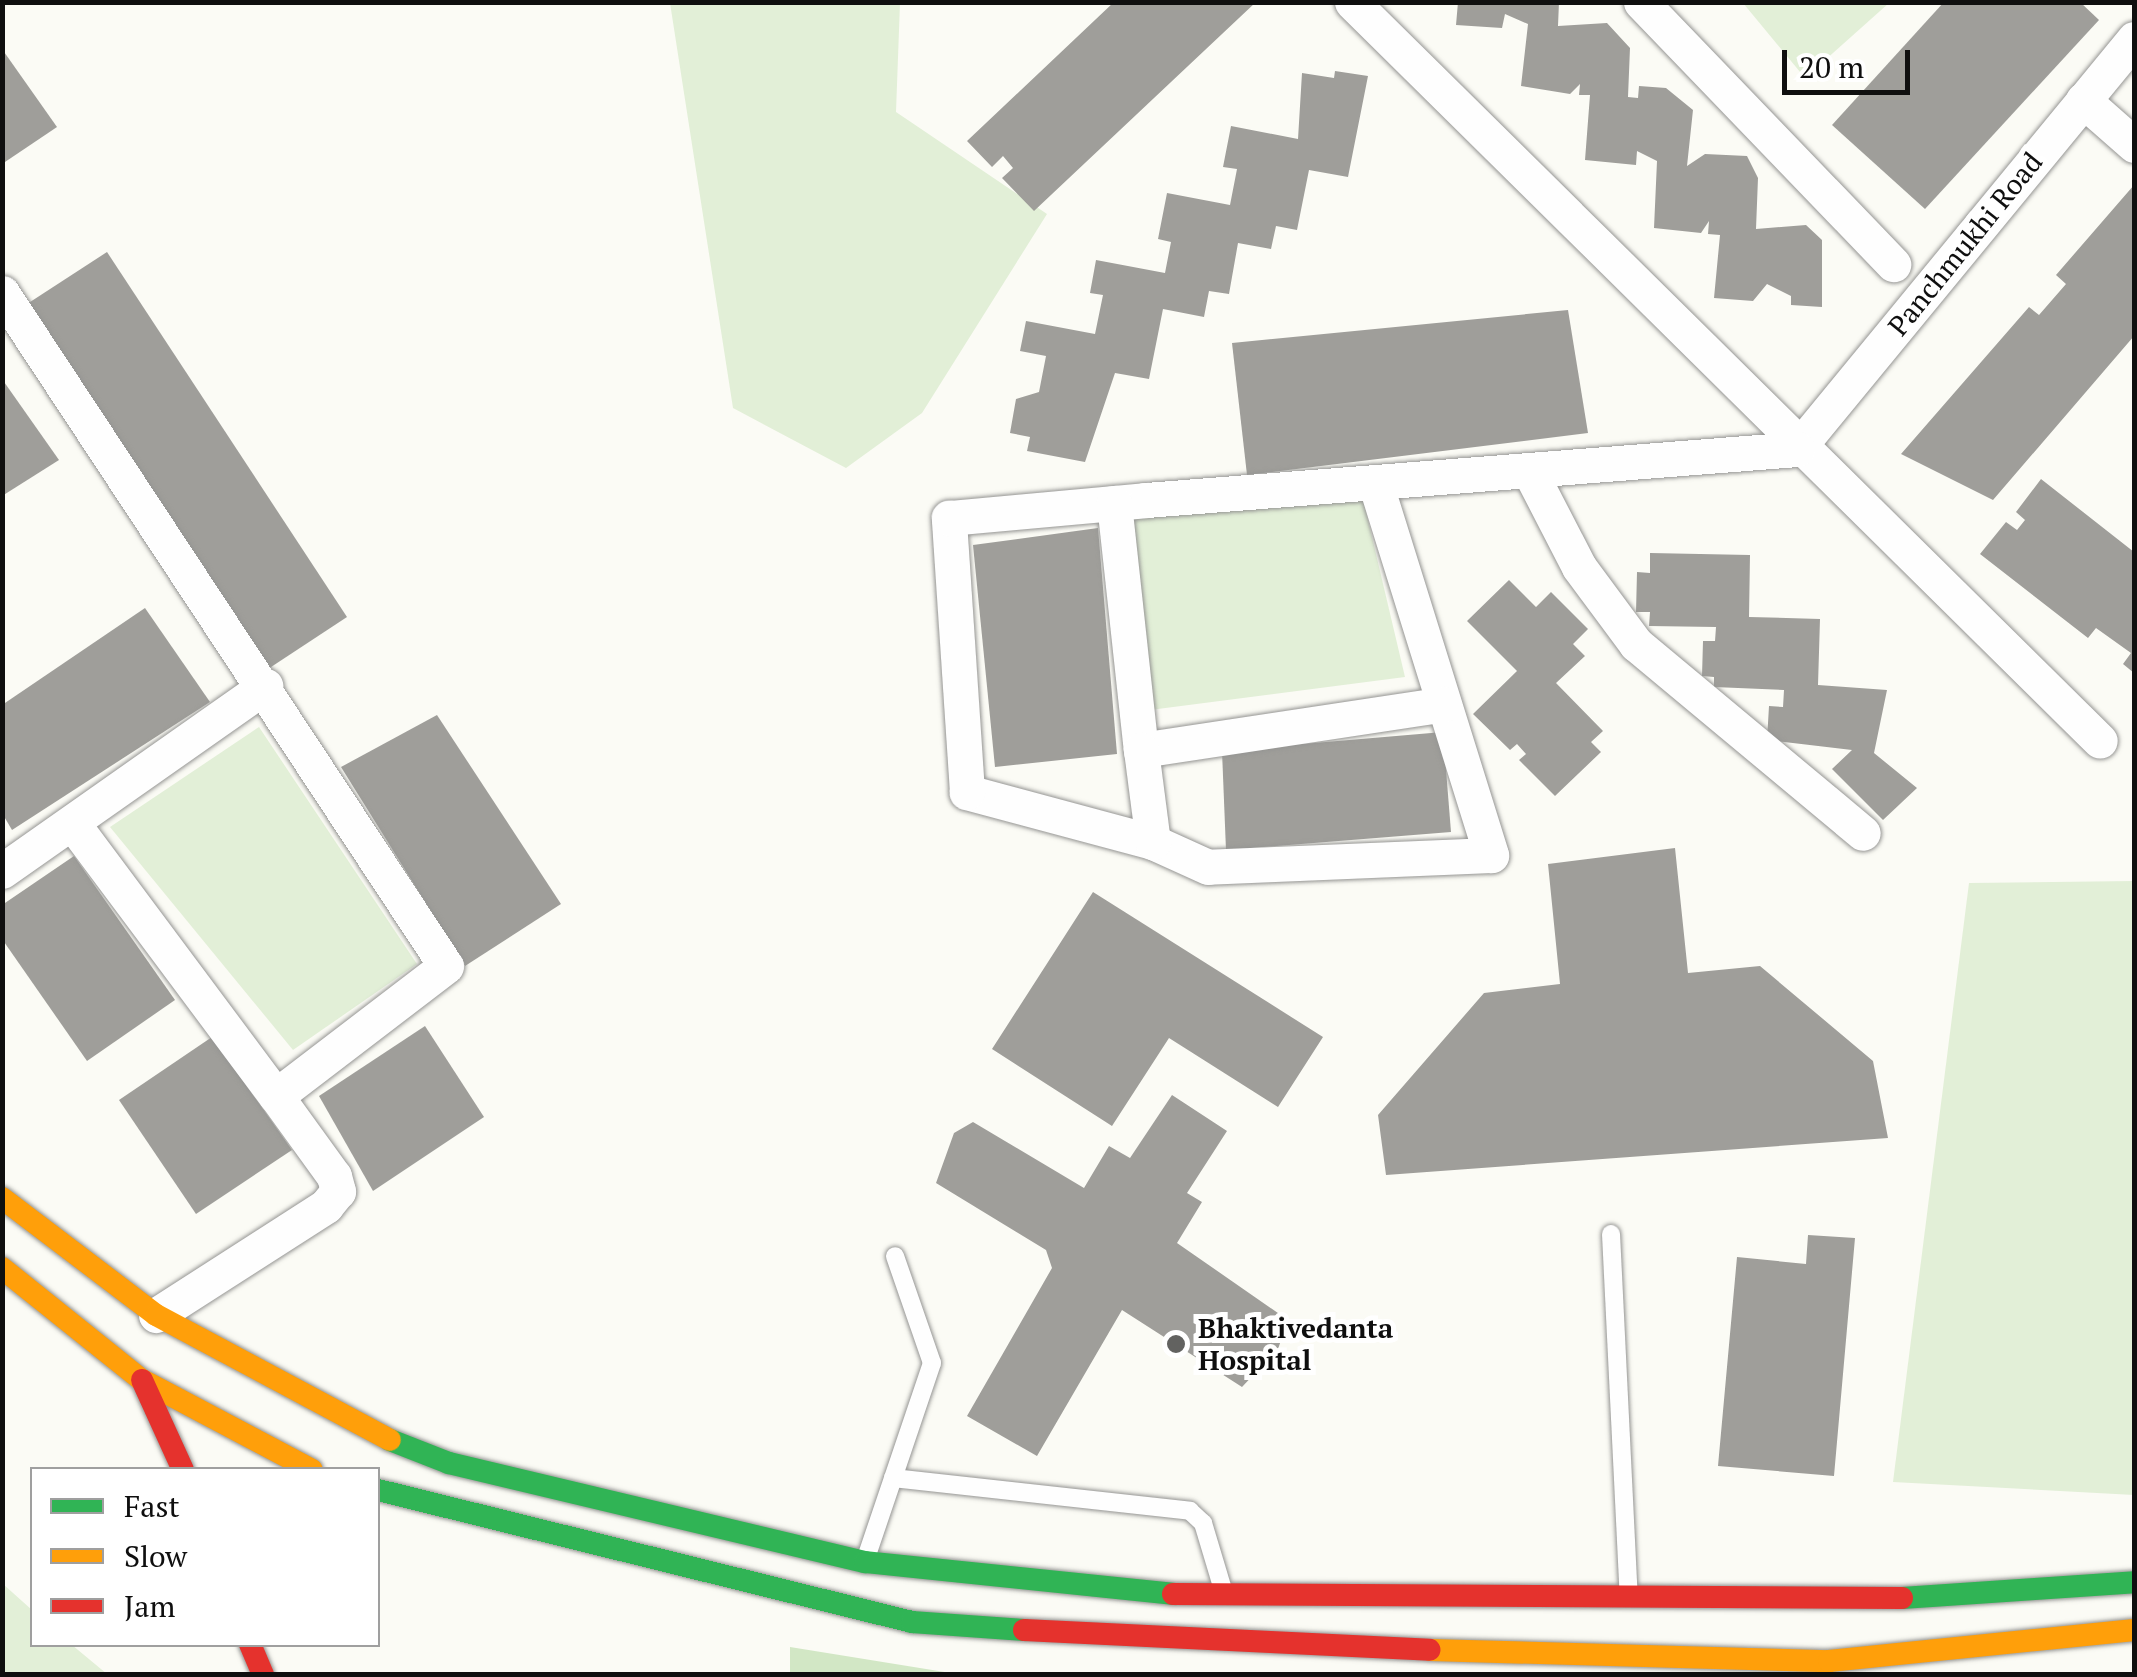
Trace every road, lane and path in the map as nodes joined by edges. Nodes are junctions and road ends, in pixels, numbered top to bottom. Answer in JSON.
{"nodes":[{"id":1,"x":1352,"y":2,"type":"edge"},
{"id":2,"x":1641,"y":2,"type":"edge"},
{"id":3,"x":2134,"y":39,"type":"edge"},
{"id":4,"x":2083,"y":100,"type":"junction"},
{"id":5,"x":2134,"y":144,"type":"edge"},
{"id":6,"x":1893,"y":264,"type":"joint"},
{"id":7,"x":2,"y":292,"type":"edge"},
{"id":8,"x":1923,"y":296,"type":"junction"},
{"id":9,"x":12,"y":329,"type":"edge"},
{"id":10,"x":1798,"y":449,"type":"junction"},
{"id":11,"x":1529,"y":470,"type":"junction"},
{"id":12,"x":1375,"y":482,"type":"junction"},
{"id":13,"x":1114,"y":503,"type":"junction"},
{"id":14,"x":265,"y":686,"type":"junction"},
{"id":15,"x":1444,"y":704,"type":"junction"},
{"id":16,"x":2100,"y":741,"type":"dead end"},
{"id":17,"x":1141,"y":750,"type":"junction"},
{"id":18,"x":74,"y":824,"type":"junction"},
{"id":19,"x":1863,"y":833,"type":"dead end"},
{"id":20,"x":1153,"y":842,"type":"junction"},
{"id":21,"x":2,"y":871,"type":"edge"},
{"id":22,"x":276,"y":1096,"type":"junction"},
{"id":23,"x":2,"y":1198,"type":"edge"},
{"id":24,"x":1612,"y":1234,"type":"dead end"},
{"id":25,"x":896,"y":1256,"type":"dead end"},
{"id":26,"x":2,"y":1268,"type":"edge"},
{"id":27,"x":156,"y":1316,"type":"junction"},
{"id":28,"x":142,"y":1380,"type":"junction"},
{"id":29,"x":182,"y":1467,"type":"edge"},
{"id":30,"x":306,"y":1467,"type":"edge"},
{"id":31,"x":894,"y":1478,"type":"junction"},
{"id":32,"x":380,"y":1491,"type":"edge"},
{"id":33,"x":864,"y":1562,"type":"junction"},
{"id":34,"x":2134,"y":1582,"type":"edge"},
{"id":35,"x":1225,"y":1599,"type":"junction"},
{"id":36,"x":1629,"y":1602,"type":"junction"},
{"id":37,"x":850,"y":1611,"type":"junction"},
{"id":38,"x":2134,"y":1630,"type":"edge"},
{"id":39,"x":251,"y":1647,"type":"edge"},
{"id":40,"x":1573,"y":1663,"type":"edge"},
{"id":41,"x":1828,"y":1668,"type":"edge"},
{"id":42,"x":263,"y":1674,"type":"edge"}],
"edges":[{"from":1,"to":10,"type":"street"},
{"from":2,"to":6,"type":"street"},
{"from":3,"to":4,"type":"street","name":"Panchmukhi Road"},
{"from":4,"to":5,"type":"street"},
{"from":4,"to":8,"type":"street","name":"Panchmukhi Road"},
{"from":6,"to":8,"type":"lane"},
{"from":7,"to":9,"type":"street"},
{"from":8,"to":10,"type":"street","name":"Panchmukhi Road"},
{"from":9,"to":14,"type":"street"},
{"from":10,"to":11,"type":"street"},
{"from":10,"to":16,"type":"street"},
{"from":11,"to":12,"type":"street"},
{"from":11,"to":19,"type":"street"},
{"from":12,"to":13,"type":"street"},
{"from":12,"to":15,"type":"street"},
{"from":13,"to":17,"type":"street"},
{"from":13,"to":20,"type":"street"},
{"from":14,"to":18,"type":"street"},
{"from":14,"to":22,"type":"street"},
{"from":15,"to":17,"type":"street"},
{"from":15,"to":20,"type":"street"},
{"from":17,"to":20,"type":"street"},
{"from":18,"to":21,"type":"street"},
{"from":18,"to":22,"type":"street"},
{"from":22,"to":27,"type":"street"},
{"from":23,"to":27,"type":"main road"},
{"from":24,"to":36,"type":"lane"},
{"from":25,"to":31,"type":"lane"},
{"from":26,"to":28,"type":"main road"},
{"from":27,"to":28,"type":"main road"},
{"from":27,"to":33,"type":"main road"},
{"from":28,"to":29,"type":"main road"},
{"from":28,"to":30,"type":"main road"},
{"from":31,"to":33,"type":"lane"},
{"from":31,"to":35,"type":"lane"},
{"from":32,"to":37,"type":"main road"},
{"from":33,"to":35,"type":"main road"},
{"from":33,"to":37,"type":"lane"},
{"from":34,"to":36,"type":"main road"},
{"from":35,"to":36,"type":"main road"},
{"from":36,"to":40,"type":"street"},
{"from":37,"to":40,"type":"main road"},
{"from":38,"to":41,"type":"main road"},
{"from":39,"to":42,"type":"main road"},
{"from":40,"to":41,"type":"main road"}]}
